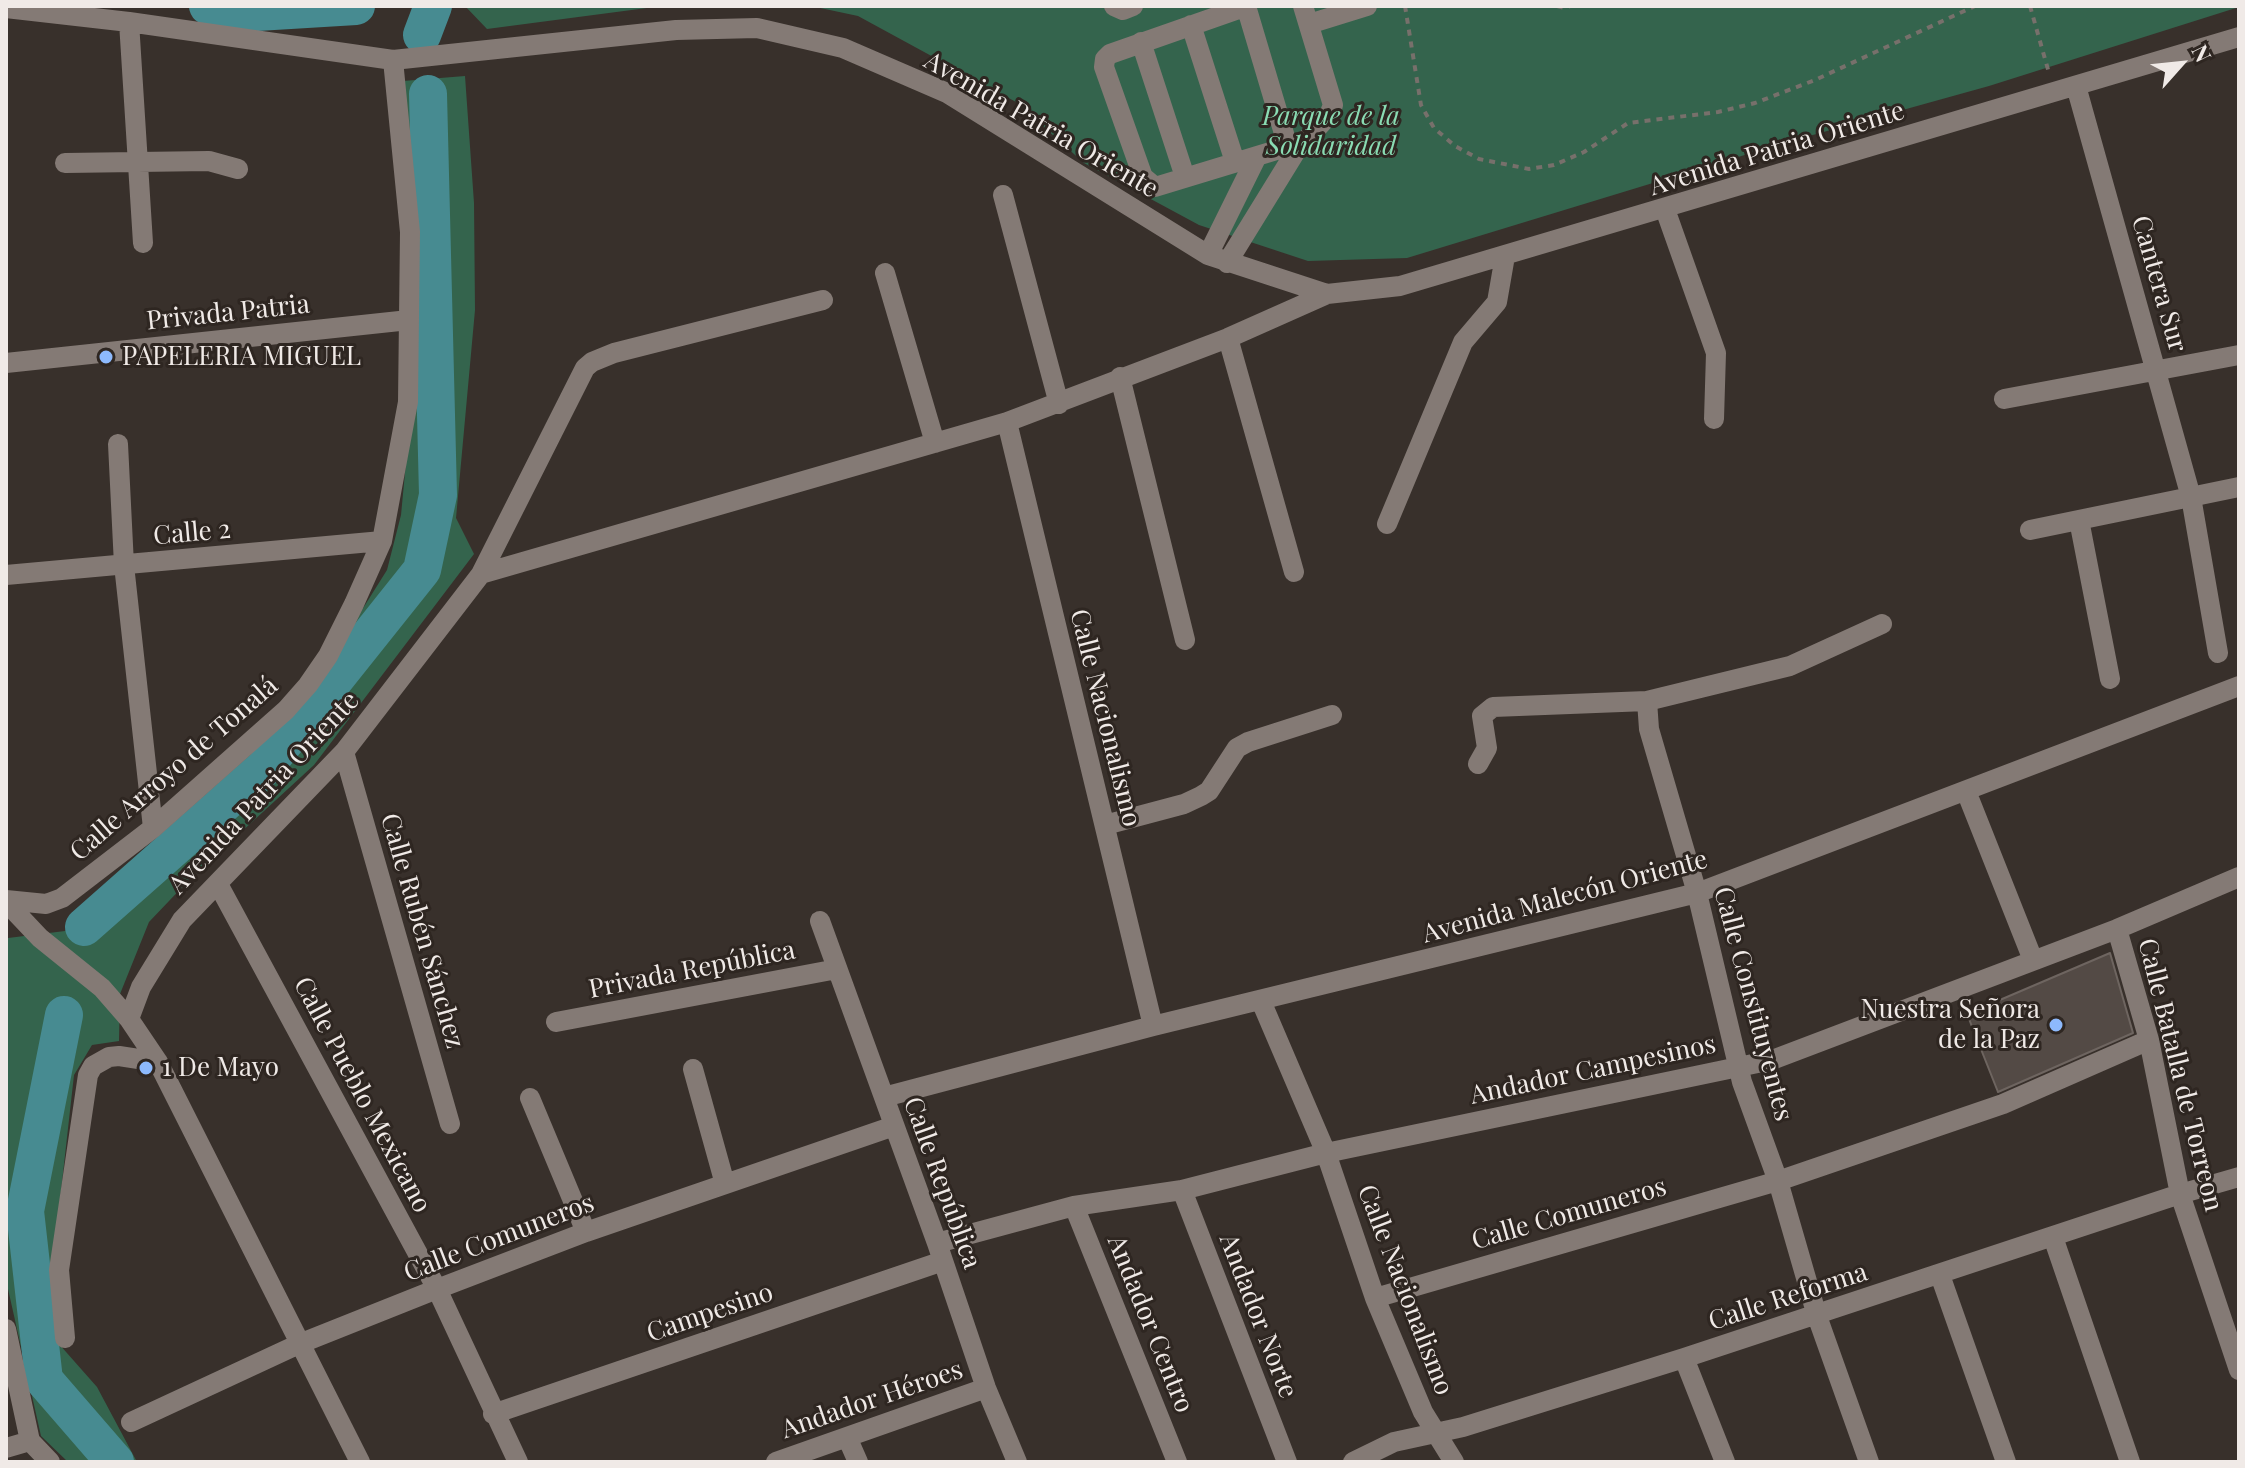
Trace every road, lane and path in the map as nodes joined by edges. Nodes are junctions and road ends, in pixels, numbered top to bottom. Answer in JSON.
{"nodes":[{"id":1,"x":1114,"y":6,"type":"edge"},
{"id":2,"x":1133,"y":6,"type":"edge"},
{"id":3,"x":1246,"y":6,"type":"edge"},
{"id":4,"x":1367,"y":6,"type":"edge"},
{"id":5,"x":1405,"y":6,"type":"edge"},
{"id":6,"x":1557,"y":6,"type":"edge"},
{"id":7,"x":1570,"y":6,"type":"edge"},
{"id":8,"x":1975,"y":6,"type":"edge"},
{"id":9,"x":2030,"y":6,"type":"edge"},
{"id":10,"x":6,"y":8,"type":"edge"},
{"id":11,"x":1306,"y":15,"type":"edge"},
{"id":12,"x":129,"y":22,"type":"junction"},
{"id":13,"x":1191,"y":25,"type":"junction"},
{"id":14,"x":2239,"y":37,"type":"edge"},
{"id":15,"x":1141,"y":42,"type":"junction"},
{"id":16,"x":393,"y":60,"type":"junction"},
{"id":17,"x":2076,"y":86,"type":"junction"},
{"id":18,"x":2055,"y":93,"type":"junction"},
{"id":19,"x":1296,"y":144,"type":"junction"},
{"id":20,"x":1257,"y":156,"type":"junction"},
{"id":21,"x":1235,"y":162,"type":"junction"},
{"id":22,"x":65,"y":163,"type":"dead end"},
{"id":23,"x":137,"y":163,"type":"junction"},
{"id":24,"x":238,"y":169,"type":"dead end"},
{"id":25,"x":1185,"y":177,"type":"junction"},
{"id":26,"x":1238,"y":194,"type":"junction"},
{"id":27,"x":1003,"y":195,"type":"dead end"},
{"id":28,"x":1263,"y":202,"type":"junction"},
{"id":29,"x":1665,"y":209,"type":"junction"},
{"id":30,"x":143,"y":243,"type":"dead end"},
{"id":31,"x":1505,"y":256,"type":"junction"},
{"id":32,"x":1218,"y":259,"type":"junction"},
{"id":33,"x":885,"y":273,"type":"dead end"},
{"id":34,"x":1327,"y":294,"type":"junction"},
{"id":35,"x":823,"y":300,"type":"dead end"},
{"id":36,"x":409,"y":320,"type":"junction"},
{"id":37,"x":1228,"y":338,"type":"junction"},
{"id":38,"x":2239,"y":355,"type":"edge"},
{"id":39,"x":6,"y":363,"type":"edge"},
{"id":40,"x":2157,"y":370,"type":"junction"},
{"id":41,"x":1120,"y":377,"type":"junction"},
{"id":42,"x":2004,"y":399,"type":"dead end"},
{"id":43,"x":1059,"y":404,"type":"junction"},
{"id":44,"x":1714,"y":419,"type":"dead end"},
{"id":45,"x":1007,"y":422,"type":"junction"},
{"id":46,"x":935,"y":443,"type":"junction"},
{"id":47,"x":118,"y":444,"type":"dead end"},
{"id":48,"x":2239,"y":487,"type":"edge"},
{"id":49,"x":2191,"y":497,"type":"junction"},
{"id":50,"x":2079,"y":520,"type":"junction"},
{"id":51,"x":1387,"y":524,"type":"dead end"},
{"id":52,"x":2030,"y":530,"type":"dead end"},
{"id":53,"x":382,"y":541,"type":"junction"},
{"id":54,"x":124,"y":565,"type":"junction"},
{"id":55,"x":1294,"y":572,"type":"dead end"},
{"id":56,"x":481,"y":574,"type":"junction"},
{"id":57,"x":6,"y":575,"type":"edge"},
{"id":58,"x":1882,"y":624,"type":"dead end"},
{"id":59,"x":1185,"y":640,"type":"dead end"},
{"id":60,"x":2218,"y":653,"type":"dead end"},
{"id":61,"x":2110,"y":679,"type":"dead end"},
{"id":62,"x":2239,"y":686,"type":"edge"},
{"id":63,"x":1647,"y":701,"type":"junction"},
{"id":64,"x":1332,"y":715,"type":"dead end"},
{"id":65,"x":344,"y":752,"type":"junction"},
{"id":66,"x":1478,"y":764,"type":"dead end"},
{"id":67,"x":1966,"y":791,"type":"junction"},
{"id":68,"x":1105,"y":825,"type":"junction"},
{"id":69,"x":153,"y":828,"type":"junction"},
{"id":70,"x":2238,"y":883,"type":"edge"},
{"id":71,"x":218,"y":884,"type":"junction"},
{"id":72,"x":1697,"y":893,"type":"junction"},
{"id":73,"x":6,"y":901,"type":"edge"},
{"id":74,"x":820,"y":921,"type":"dead end"},
{"id":75,"x":2117,"y":929,"type":"junction"},
{"id":76,"x":2033,"y":960,"type":"junction"},
{"id":77,"x":837,"y":969,"type":"junction"},
{"id":78,"x":1261,"y":1001,"type":"junction"},
{"id":79,"x":129,"y":1019,"type":"junction"},
{"id":80,"x":556,"y":1022,"type":"dead end"},
{"id":81,"x":1153,"y":1026,"type":"junction"},
{"id":82,"x":2149,"y":1040,"type":"junction"},
{"id":83,"x":158,"y":1062,"type":"junction"},
{"id":84,"x":1738,"y":1066,"type":"junction"},
{"id":85,"x":693,"y":1069,"type":"dead end"},
{"id":86,"x":884,"y":1097,"type":"junction"},
{"id":87,"x":530,"y":1098,"type":"dead end"},
{"id":88,"x":450,"y":1124,"type":"dead end"},
{"id":89,"x":894,"y":1126,"type":"junction"},
{"id":90,"x":1326,"y":1153,"type":"junction"},
{"id":91,"x":2239,"y":1177,"type":"edge"},
{"id":92,"x":1778,"y":1181,"type":"junction"},
{"id":93,"x":725,"y":1184,"type":"junction"},
{"id":94,"x":1182,"y":1190,"type":"junction"},
{"id":95,"x":2180,"y":1194,"type":"junction"},
{"id":96,"x":1074,"y":1206,"type":"junction"},
{"id":97,"x":586,"y":1232,"type":"junction"},
{"id":98,"x":2053,"y":1237,"type":"junction"},
{"id":99,"x":940,"y":1252,"type":"junction"},
{"id":100,"x":1940,"y":1275,"type":"junction"},
{"id":101,"x":437,"y":1289,"type":"junction"},
{"id":102,"x":1375,"y":1298,"type":"junction"},
{"id":103,"x":1817,"y":1316,"type":"junction"},
{"id":104,"x":6,"y":1329,"type":"edge"},
{"id":105,"x":65,"y":1338,"type":"dead end"},
{"id":106,"x":299,"y":1344,"type":"junction"},
{"id":107,"x":1684,"y":1358,"type":"junction"},
{"id":108,"x":2239,"y":1370,"type":"edge"},
{"id":109,"x":986,"y":1388,"type":"junction"},
{"id":110,"x":493,"y":1414,"type":"junction"},
{"id":111,"x":131,"y":1422,"type":"dead end"},
{"id":112,"x":1436,"y":1433,"type":"junction"},
{"id":113,"x":847,"y":1437,"type":"junction"},
{"id":114,"x":30,"y":1441,"type":"junction"},
{"id":115,"x":6,"y":1448,"type":"edge"},
{"id":116,"x":50,"y":1462,"type":"edge"},
{"id":117,"x":360,"y":1462,"type":"edge"},
{"id":118,"x":518,"y":1462,"type":"edge"},
{"id":119,"x":776,"y":1462,"type":"edge"},
{"id":120,"x":858,"y":1462,"type":"edge"},
{"id":121,"x":1017,"y":1462,"type":"edge"},
{"id":122,"x":1177,"y":1462,"type":"edge"},
{"id":123,"x":1287,"y":1462,"type":"edge"},
{"id":124,"x":1353,"y":1462,"type":"edge"},
{"id":125,"x":1454,"y":1462,"type":"edge"},
{"id":126,"x":1725,"y":1462,"type":"edge"},
{"id":127,"x":1869,"y":1462,"type":"edge"},
{"id":128,"x":2006,"y":1462,"type":"edge"},
{"id":129,"x":2130,"y":1462,"type":"edge"}],
"edges":[{"from":1,"to":2,"type":"street"},
{"from":3,"to":13,"type":"street"},
{"from":3,"to":19,"type":"street"},
{"from":4,"to":11,"type":"street"},
{"from":5,"to":8,"type":"path"},
{"from":6,"to":7,"type":"path"},
{"from":9,"to":18,"type":"path"},
{"from":10,"to":12,"type":"street","name":"Avenida Patria Oriente"},
{"from":11,"to":19,"type":"street"},
{"from":12,"to":16,"type":"street","name":"Avenida Patria Oriente"},
{"from":12,"to":23,"type":"street"},
{"from":13,"to":15,"type":"street"},
{"from":13,"to":21,"type":"street"},
{"from":14,"to":17,"type":"street","name":"Avenida Patria Oriente"},
{"from":15,"to":25,"type":"street"},
{"from":15,"to":25,"type":"street"},
{"from":16,"to":32,"type":"street","name":"Avenida Patria Oriente"},
{"from":16,"to":36,"type":"street","name":"Calle Arroyo de Tonalá"},
{"from":17,"to":18,"type":"street","name":"Avenida Patria Oriente"},
{"from":17,"to":40,"type":"street","name":"Cantera Sur"},
{"from":18,"to":29,"type":"street","name":"Avenida Patria Oriente"},
{"from":19,"to":20,"type":"street"},
{"from":19,"to":28,"type":"street"},
{"from":20,"to":21,"type":"street"},
{"from":20,"to":26,"type":"street"},
{"from":21,"to":25,"type":"street"},
{"from":22,"to":23,"type":"street"},
{"from":23,"to":24,"type":"street"},
{"from":23,"to":30,"type":"street"},
{"from":26,"to":28,"type":"street"},
{"from":26,"to":32,"type":"street"},
{"from":27,"to":43,"type":"street"},
{"from":28,"to":32,"type":"street"},
{"from":29,"to":31,"type":"street","name":"Avenida Patria Oriente"},
{"from":29,"to":44,"type":"street"},
{"from":31,"to":34,"type":"street","name":"Avenida Patria Oriente"},
{"from":31,"to":51,"type":"street"},
{"from":32,"to":34,"type":"street","name":"Avenida Patria Oriente"},
{"from":33,"to":46,"type":"street"},
{"from":34,"to":37,"type":"street","name":"Avenida Patria Oriente"},
{"from":35,"to":56,"type":"street","name":"Avenida Patria Oriente"},
{"from":36,"to":39,"type":"street","name":"Privada Patria"},
{"from":36,"to":53,"type":"street","name":"Calle Arroyo de Tonalá"},
{"from":37,"to":41,"type":"street","name":"Avenida Patria Oriente"},
{"from":37,"to":55,"type":"street"},
{"from":38,"to":40,"type":"street"},
{"from":40,"to":42,"type":"street"},
{"from":40,"to":49,"type":"street","name":"Cantera Sur"},
{"from":41,"to":43,"type":"street","name":"Avenida Patria Oriente"},
{"from":41,"to":59,"type":"street"},
{"from":43,"to":45,"type":"street","name":"Avenida Patria Oriente"},
{"from":45,"to":46,"type":"street","name":"Avenida Patria Oriente"},
{"from":45,"to":68,"type":"street","name":"Calle Nacionalismo"},
{"from":46,"to":56,"type":"street","name":"Avenida Patria Oriente"},
{"from":47,"to":54,"type":"street"},
{"from":48,"to":49,"type":"street"},
{"from":49,"to":50,"type":"street"},
{"from":49,"to":60,"type":"street","name":"Cantera Sur"},
{"from":50,"to":52,"type":"street"},
{"from":50,"to":61,"type":"street"},
{"from":53,"to":54,"type":"street","name":"Calle 2"},
{"from":53,"to":69,"type":"street","name":"Calle Arroyo de Tonalá"},
{"from":54,"to":57,"type":"street","name":"Calle 2"},
{"from":54,"to":69,"type":"street"},
{"from":56,"to":65,"type":"street","name":"Avenida Patria Oriente"},
{"from":58,"to":63,"type":"street"},
{"from":62,"to":67,"type":"street","name":"Avenida Malecón Oriente"},
{"from":63,"to":66,"type":"street"},
{"from":63,"to":72,"type":"street","name":"Calle Constituyentes"},
{"from":64,"to":68,"type":"street"},
{"from":65,"to":71,"type":"street","name":"Avenida Patria Oriente"},
{"from":65,"to":88,"type":"street","name":"Calle Rubén Sánchez"},
{"from":67,"to":72,"type":"street","name":"Avenida Malecón Oriente"},
{"from":67,"to":76,"type":"street"},
{"from":68,"to":81,"type":"street","name":"Calle Nacionalismo"},
{"from":69,"to":73,"type":"street","name":"Calle Arroyo de Tonalá"},
{"from":70,"to":75,"type":"street","name":"Andador Campesinos"},
{"from":71,"to":79,"type":"street","name":"Avenida Patria Oriente"},
{"from":71,"to":101,"type":"street","name":"Calle Pueblo Mexicano"},
{"from":72,"to":78,"type":"street","name":"Avenida Malecón Oriente"},
{"from":72,"to":84,"type":"street","name":"Calle Constituyentes"},
{"from":73,"to":79,"type":"street"},
{"from":74,"to":77,"type":"street","name":"Calle República"},
{"from":75,"to":76,"type":"street","name":"Andador Campesinos"},
{"from":75,"to":82,"type":"street","name":"Calle Batalla de Torreon"},
{"from":76,"to":84,"type":"street","name":"Andador Campesinos"},
{"from":77,"to":80,"type":"street","name":"Privada República"},
{"from":77,"to":86,"type":"street","name":"Calle República"},
{"from":78,"to":81,"type":"street","name":"Avenida Malecón Oriente"},
{"from":78,"to":90,"type":"street","name":"Calle Nacionalismo"},
{"from":79,"to":83,"type":"street"},
{"from":81,"to":86,"type":"street","name":"Avenida Malecón Oriente"},
{"from":82,"to":92,"type":"street","name":"Calle Comuneros"},
{"from":82,"to":95,"type":"street","name":"Calle Batalla de Torreon"},
{"from":83,"to":105,"type":"street"},
{"from":83,"to":106,"type":"street"},
{"from":84,"to":90,"type":"street","name":"Andador Campesinos"},
{"from":84,"to":92,"type":"street","name":"Calle Constituyentes"},
{"from":85,"to":93,"type":"street"},
{"from":86,"to":89,"type":"street","name":"Calle República"},
{"from":87,"to":97,"type":"street"},
{"from":89,"to":93,"type":"street","name":"Calle Comuneros"},
{"from":89,"to":99,"type":"street","name":"Calle República"},
{"from":90,"to":94,"type":"street","name":"Andador Campesinos"},
{"from":90,"to":102,"type":"street","name":"Calle Nacionalismo"},
{"from":91,"to":95,"type":"street","name":"Calle Reforma"},
{"from":92,"to":102,"type":"street","name":"Calle Comuneros"},
{"from":92,"to":103,"type":"street","name":"Calle Constituyentes"},
{"from":93,"to":97,"type":"street","name":"Calle Comuneros"},
{"from":94,"to":96,"type":"street","name":"Andador Campesinos"},
{"from":94,"to":123,"type":"street","name":"Andador Norte"},
{"from":95,"to":98,"type":"street","name":"Calle Reforma"},
{"from":95,"to":108,"type":"street","name":"Calle Batalla de Torreon"},
{"from":96,"to":99,"type":"street","name":"Andador Campesinos"},
{"from":96,"to":122,"type":"street","name":"Andador Centro"},
{"from":97,"to":101,"type":"street","name":"Calle Comuneros"},
{"from":98,"to":100,"type":"street","name":"Calle Reforma"},
{"from":98,"to":129,"type":"street"},
{"from":99,"to":109,"type":"street","name":"Calle República"},
{"from":99,"to":110,"type":"street","name":"Campesino"},
{"from":100,"to":103,"type":"street","name":"Calle Reforma"},
{"from":100,"to":128,"type":"street"},
{"from":101,"to":106,"type":"street","name":"Calle Comuneros"},
{"from":101,"to":110,"type":"street","name":"Calle Pueblo Mexicano"},
{"from":102,"to":112,"type":"street","name":"Calle Nacionalismo"},
{"from":103,"to":107,"type":"street","name":"Calle Reforma"},
{"from":103,"to":127,"type":"street","name":"Calle Constituyentes"},
{"from":104,"to":114,"type":"street"},
{"from":106,"to":111,"type":"street","name":"Calle Comuneros"},
{"from":106,"to":117,"type":"street"},
{"from":107,"to":112,"type":"street","name":"Calle Reforma"},
{"from":107,"to":126,"type":"street"},
{"from":109,"to":113,"type":"street","name":"Andador Héroes"},
{"from":109,"to":121,"type":"street","name":"Calle República"},
{"from":110,"to":118,"type":"street","name":"Calle Pueblo Mexicano"},
{"from":112,"to":124,"type":"street","name":"Calle Reforma"},
{"from":112,"to":125,"type":"street","name":"Calle Nacionalismo"},
{"from":113,"to":119,"type":"street","name":"Andador Héroes"},
{"from":113,"to":120,"type":"street"},
{"from":114,"to":115,"type":"street"},
{"from":114,"to":116,"type":"street"}]}
